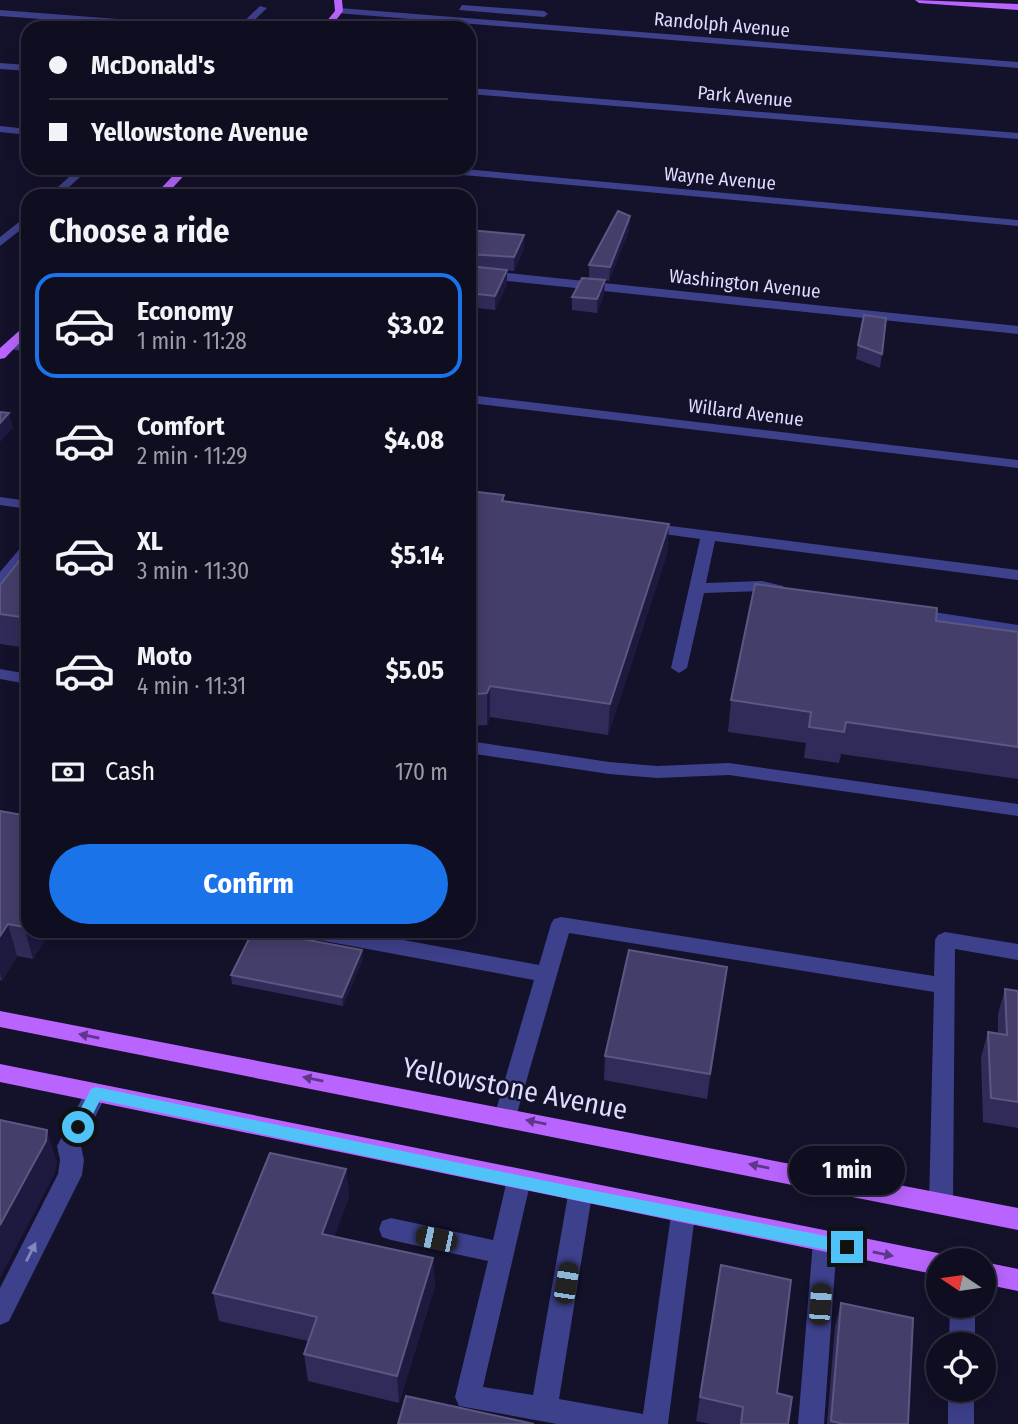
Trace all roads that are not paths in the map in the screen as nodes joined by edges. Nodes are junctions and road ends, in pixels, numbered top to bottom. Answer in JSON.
{"nodes":[{"id":1,"x":338,"y":0,"type":"edge"},
{"id":2,"x":489,"y":0,"type":"edge"},
{"id":3,"x":919,"y":0,"type":"edge"},
{"id":4,"x":1018,"y":7,"type":"edge"},
{"id":5,"x":263,"y":8,"type":"dead end"},
{"id":6,"x":482,"y":10,"type":"junction"},
{"id":7,"x":339,"y":11,"type":"junction"},
{"id":8,"x":0,"y":13,"type":"edge"},
{"id":9,"x":544,"y":14,"type":"dead end"},
{"id":10,"x":441,"y":19,"type":"junction"},
{"id":11,"x":105,"y":21,"type":"edge"},
{"id":12,"x":249,"y":21,"type":"edge"},
{"id":13,"x":331,"y":21,"type":"edge"},
{"id":14,"x":466,"y":21,"type":"edge"},
{"id":15,"x":476,"y":22,"type":"edge"},
{"id":16,"x":1018,"y":65,"type":"edge"},
{"id":17,"x":0,"y":66,"type":"edge"},
{"id":18,"x":21,"y":68,"type":"edge"},
{"id":19,"x":476,"y":92,"type":"edge"},
{"id":20,"x":0,"y":129,"type":"edge"},
{"id":21,"x":21,"y":131,"type":"edge"},
{"id":22,"x":1018,"y":136,"type":"edge"},
{"id":23,"x":476,"y":173,"type":"edge"},
{"id":24,"x":77,"y":175,"type":"edge"},
{"id":25,"x":179,"y":175,"type":"edge"},
{"id":26,"x":61,"y":189,"type":"edge"},
{"id":27,"x":166,"y":189,"type":"edge"},
{"id":28,"x":1018,"y":223,"type":"edge"},
{"id":29,"x":21,"y":224,"type":"edge"},
{"id":30,"x":0,"y":243,"type":"edge"},
{"id":31,"x":476,"y":274,"type":"edge"},
{"id":32,"x":1018,"y":330,"type":"edge"},
{"id":33,"x":21,"y":334,"type":"edge"},
{"id":34,"x":5,"y":350,"type":"edge"},
{"id":35,"x":476,"y":400,"type":"edge"},
{"id":36,"x":1018,"y":464,"type":"edge"},
{"id":37,"x":0,"y":501,"type":"edge"},
{"id":38,"x":21,"y":504,"type":"edge"},
{"id":39,"x":628,"y":526,"type":"edge"},
{"id":40,"x":708,"y":536,"type":"junction"},
{"id":41,"x":21,"y":556,"type":"edge"},
{"id":42,"x":1018,"y":575,"type":"edge"},
{"id":43,"x":0,"y":582,"type":"edge"},
{"id":44,"x":696,"y":588,"type":"junction"},
{"id":45,"x":788,"y":591,"type":"edge"},
{"id":46,"x":903,"y":612,"type":"edge"},
{"id":47,"x":1018,"y":630,"type":"edge"},
{"id":48,"x":679,"y":668,"type":"dead end"},
{"id":49,"x":0,"y":674,"type":"edge"},
{"id":50,"x":21,"y":678,"type":"edge"},
{"id":51,"x":476,"y":748,"type":"edge"},
{"id":52,"x":1018,"y":810,"type":"edge"},
{"id":53,"x":352,"y":938,"type":"edge"},
{"id":54,"x":1018,"y":952,"type":"edge"},
{"id":55,"x":545,"y":974,"type":"junction"},
{"id":56,"x":945,"y":986,"type":"junction"},
{"id":57,"x":0,"y":1019,"type":"edge"},
{"id":58,"x":0,"y":1073,"type":"edge"},
{"id":59,"x":96,"y":1093,"type":"junction"},
{"id":60,"x":505,"y":1116,"type":"junction"},
{"id":61,"x":519,"y":1180,"type":"junction"},
{"id":62,"x":580,"y":1195,"type":"junction"},
{"id":63,"x":941,"y":1204,"type":"junction"},
{"id":64,"x":683,"y":1215,"type":"junction"},
{"id":65,"x":1018,"y":1220,"type":"edge"},
{"id":66,"x":391,"y":1229,"type":"dead end"},
{"id":67,"x":825,"y":1242,"type":"junction"},
{"id":68,"x":503,"y":1253,"type":"junction"},
{"id":69,"x":926,"y":1262,"type":"edge"},
{"id":70,"x":996,"y":1275,"type":"edge"},
{"id":71,"x":1018,"y":1280,"type":"edge"},
{"id":72,"x":0,"y":1313,"type":"edge"},
{"id":73,"x":961,"y":1402,"type":"edge"},
{"id":74,"x":544,"y":1409,"type":"junction"},
{"id":75,"x":635,"y":1424,"type":"edge"},
{"id":76,"x":655,"y":1424,"type":"edge"},
{"id":77,"x":811,"y":1424,"type":"edge"},
{"id":78,"x":961,"y":1424,"type":"edge"}],
"edges":[{"from":1,"to":7,"type":"main road"},
{"from":2,"to":6,"type":"street"},
{"from":3,"to":4,"type":"main road"},
{"from":5,"to":12,"type":"street"},
{"from":6,"to":9,"type":"street"},
{"from":6,"to":10,"type":"street"},
{"from":7,"to":10,"type":"street","name":"Randolph Avenue"},
{"from":7,"to":13,"type":"main road"},
{"from":8,"to":11,"type":"street"},
{"from":10,"to":14,"type":"street","name":"Randolph Avenue"},
{"from":15,"to":16,"type":"street","name":"Randolph Avenue"},
{"from":17,"to":18,"type":"street"},
{"from":19,"to":22,"type":"street","name":"Park Avenue"},
{"from":20,"to":21,"type":"street"},
{"from":23,"to":28,"type":"street","name":"Wayne Avenue"},
{"from":24,"to":26,"type":"street"},
{"from":25,"to":27,"type":"main road"},
{"from":29,"to":30,"type":"street"},
{"from":31,"to":32,"type":"street","name":"Washington Avenue"},
{"from":33,"to":34,"type":"main road"},
{"from":35,"to":36,"type":"street","name":"Willard Avenue"},
{"from":37,"to":38,"type":"street"},
{"from":39,"to":40,"type":"street"},
{"from":40,"to":42,"type":"street"},
{"from":40,"to":44,"type":"street"},
{"from":41,"to":43,"type":"street"},
{"from":44,"to":45,"type":"street"},
{"from":44,"to":48,"type":"street"},
{"from":46,"to":47,"type":"street"},
{"from":49,"to":50,"type":"street"},
{"from":51,"to":52,"type":"street"},
{"from":53,"to":55,"type":"street"},
{"from":54,"to":56,"type":"street"},
{"from":55,"to":56,"type":"street"},
{"from":55,"to":60,"type":"street"},
{"from":56,"to":63,"type":"street"},
{"from":60,"to":57,"type":"main road","name":"Yellowstone Avenue","one_way":true},
{"from":58,"to":59,"type":"main road"},
{"from":59,"to":61,"type":"main road"},
{"from":72,"to":59,"type":"street","one_way":true},
{"from":63,"to":60,"type":"main road","name":"Yellowstone Avenue","one_way":true},
{"from":61,"to":62,"type":"main road"},
{"from":61,"to":68,"type":"street"},
{"from":62,"to":64,"type":"main road"},
{"from":62,"to":74,"type":"street"},
{"from":63,"to":65,"type":"main road","name":"Yellowstone Avenue"},
{"from":64,"to":67,"type":"main road"},
{"from":64,"to":76,"type":"street"},
{"from":66,"to":68,"type":"street"},
{"from":67,"to":69,"type":"main road","one_way":true},
{"from":67,"to":77,"type":"street"},
{"from":68,"to":74,"type":"street"},
{"from":70,"to":71,"type":"main road"},
{"from":73,"to":78,"type":"street"},
{"from":74,"to":75,"type":"street"}]}
